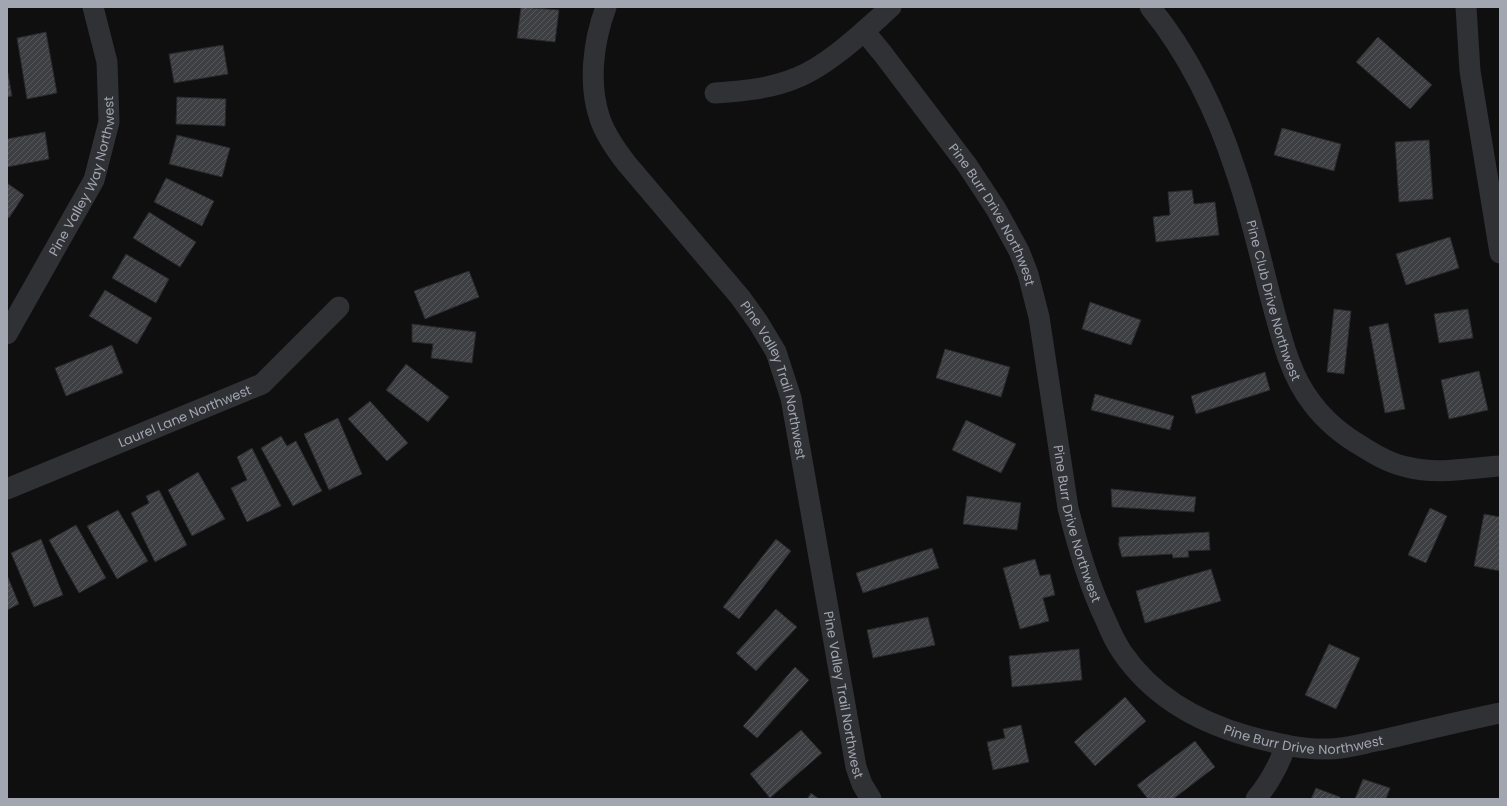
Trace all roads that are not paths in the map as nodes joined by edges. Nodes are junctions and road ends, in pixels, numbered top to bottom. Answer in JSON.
{"nodes":[{"id":1,"x":93,"y":7,"type":"edge"},
{"id":2,"x":606,"y":7,"type":"edge"},
{"id":3,"x":891,"y":7,"type":"edge"},
{"id":4,"x":1150,"y":7,"type":"edge"},
{"id":5,"x":1466,"y":7,"type":"edge"},
{"id":6,"x":864,"y":31,"type":"junction"},
{"id":7,"x":715,"y":93,"type":"dead end"},
{"id":8,"x":1500,"y":253,"type":"edge"},
{"id":9,"x":339,"y":307,"type":"dead end"},
{"id":10,"x":7,"y":334,"type":"edge"},
{"id":11,"x":1500,"y":466,"type":"edge"},
{"id":12,"x":7,"y":490,"type":"edge"},
{"id":13,"x":1500,"y":713,"type":"edge"},
{"id":14,"x":1286,"y":745,"type":"junction"},
{"id":15,"x":871,"y":799,"type":"edge"},
{"id":16,"x":1256,"y":799,"type":"edge"}],
"edges":[{"from":1,"to":10,"type":"street","name":"Pine Valley Way Northwest"},
{"from":2,"to":15,"type":"street","name":"Pine Valley Trail Northwest"},
{"from":3,"to":6,"type":"street"},
{"from":4,"to":11,"type":"street","name":"Pine Club Drive Northwest"},
{"from":5,"to":8,"type":"street"},
{"from":6,"to":7,"type":"street"},
{"from":6,"to":14,"type":"street","name":"Pine Burr Drive Northwest"},
{"from":9,"to":12,"type":"street","name":"Laurel Lane Northwest"},
{"from":13,"to":14,"type":"street","name":"Pine Burr Drive Northwest"},
{"from":14,"to":16,"type":"street"}]}
